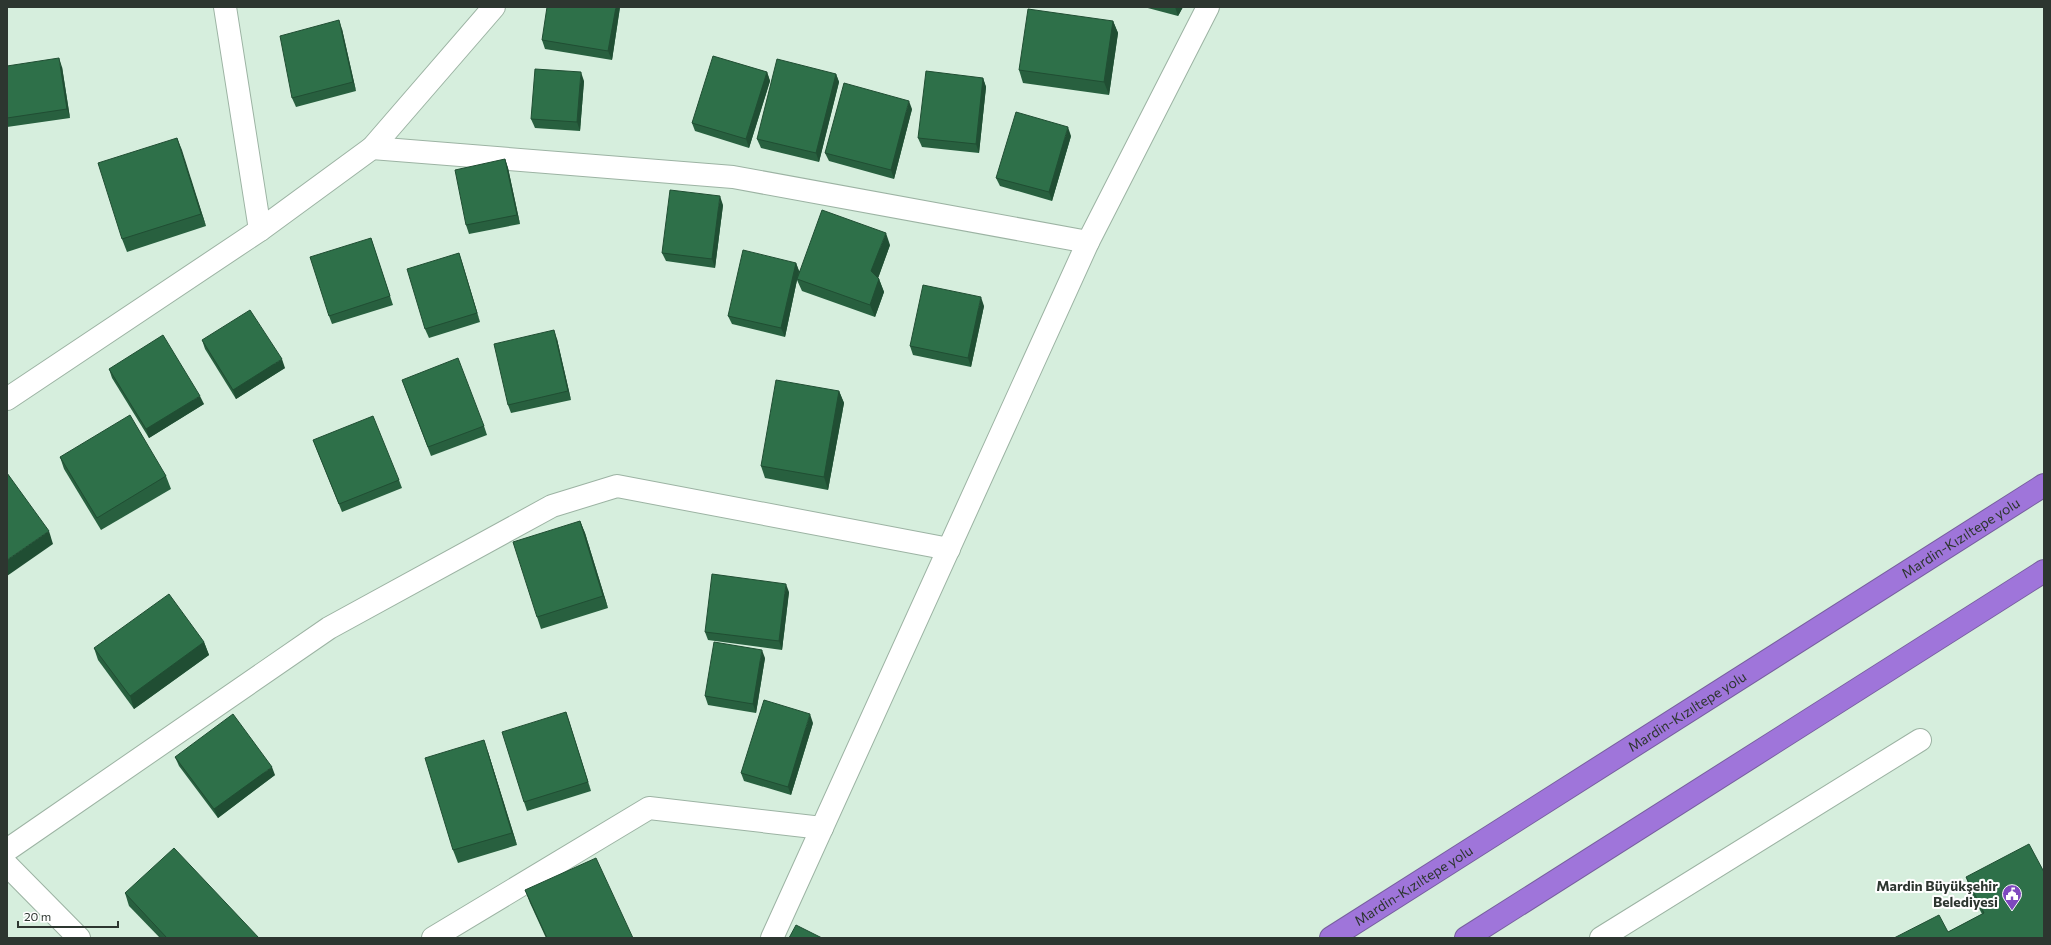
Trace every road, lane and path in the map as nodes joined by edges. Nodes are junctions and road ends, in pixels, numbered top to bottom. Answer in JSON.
{"nodes":[{"id":1,"x":225,"y":7,"type":"edge"},
{"id":2,"x":494,"y":7,"type":"edge"},
{"id":3,"x":1208,"y":7,"type":"edge"},
{"id":4,"x":372,"y":148,"type":"junction"},
{"id":5,"x":260,"y":230,"type":"junction"},
{"id":6,"x":1088,"y":242,"type":"junction"},
{"id":7,"x":7,"y":399,"type":"edge"},
{"id":8,"x":2044,"y":485,"type":"edge"},
{"id":9,"x":949,"y":549,"type":"junction"},
{"id":10,"x":2044,"y":571,"type":"edge"},
{"id":11,"x":1920,"y":740,"type":"dead end"},
{"id":12,"x":822,"y":828,"type":"junction"},
{"id":13,"x":7,"y":850,"type":"edge"},
{"id":14,"x":7,"y":865,"type":"edge"},
{"id":15,"x":79,"y":938,"type":"edge"},
{"id":16,"x":432,"y":938,"type":"edge"},
{"id":17,"x":772,"y":938,"type":"edge"},
{"id":18,"x":1331,"y":938,"type":"edge"},
{"id":19,"x":1466,"y":938,"type":"edge"},
{"id":20,"x":1601,"y":938,"type":"edge"}],
"edges":[{"from":1,"to":5,"type":"street"},
{"from":2,"to":4,"type":"street"},
{"from":3,"to":6,"type":"street"},
{"from":4,"to":5,"type":"street"},
{"from":4,"to":6,"type":"street"},
{"from":5,"to":7,"type":"street"},
{"from":6,"to":9,"type":"street"},
{"from":8,"to":18,"type":"highway","name":"Mardin-Kızıltepe yolu"},
{"from":9,"to":12,"type":"street"},
{"from":9,"to":13,"type":"street"},
{"from":10,"to":19,"type":"highway"},
{"from":11,"to":20,"type":"street"},
{"from":12,"to":16,"type":"street"},
{"from":12,"to":17,"type":"street"},
{"from":14,"to":15,"type":"street"}]}
